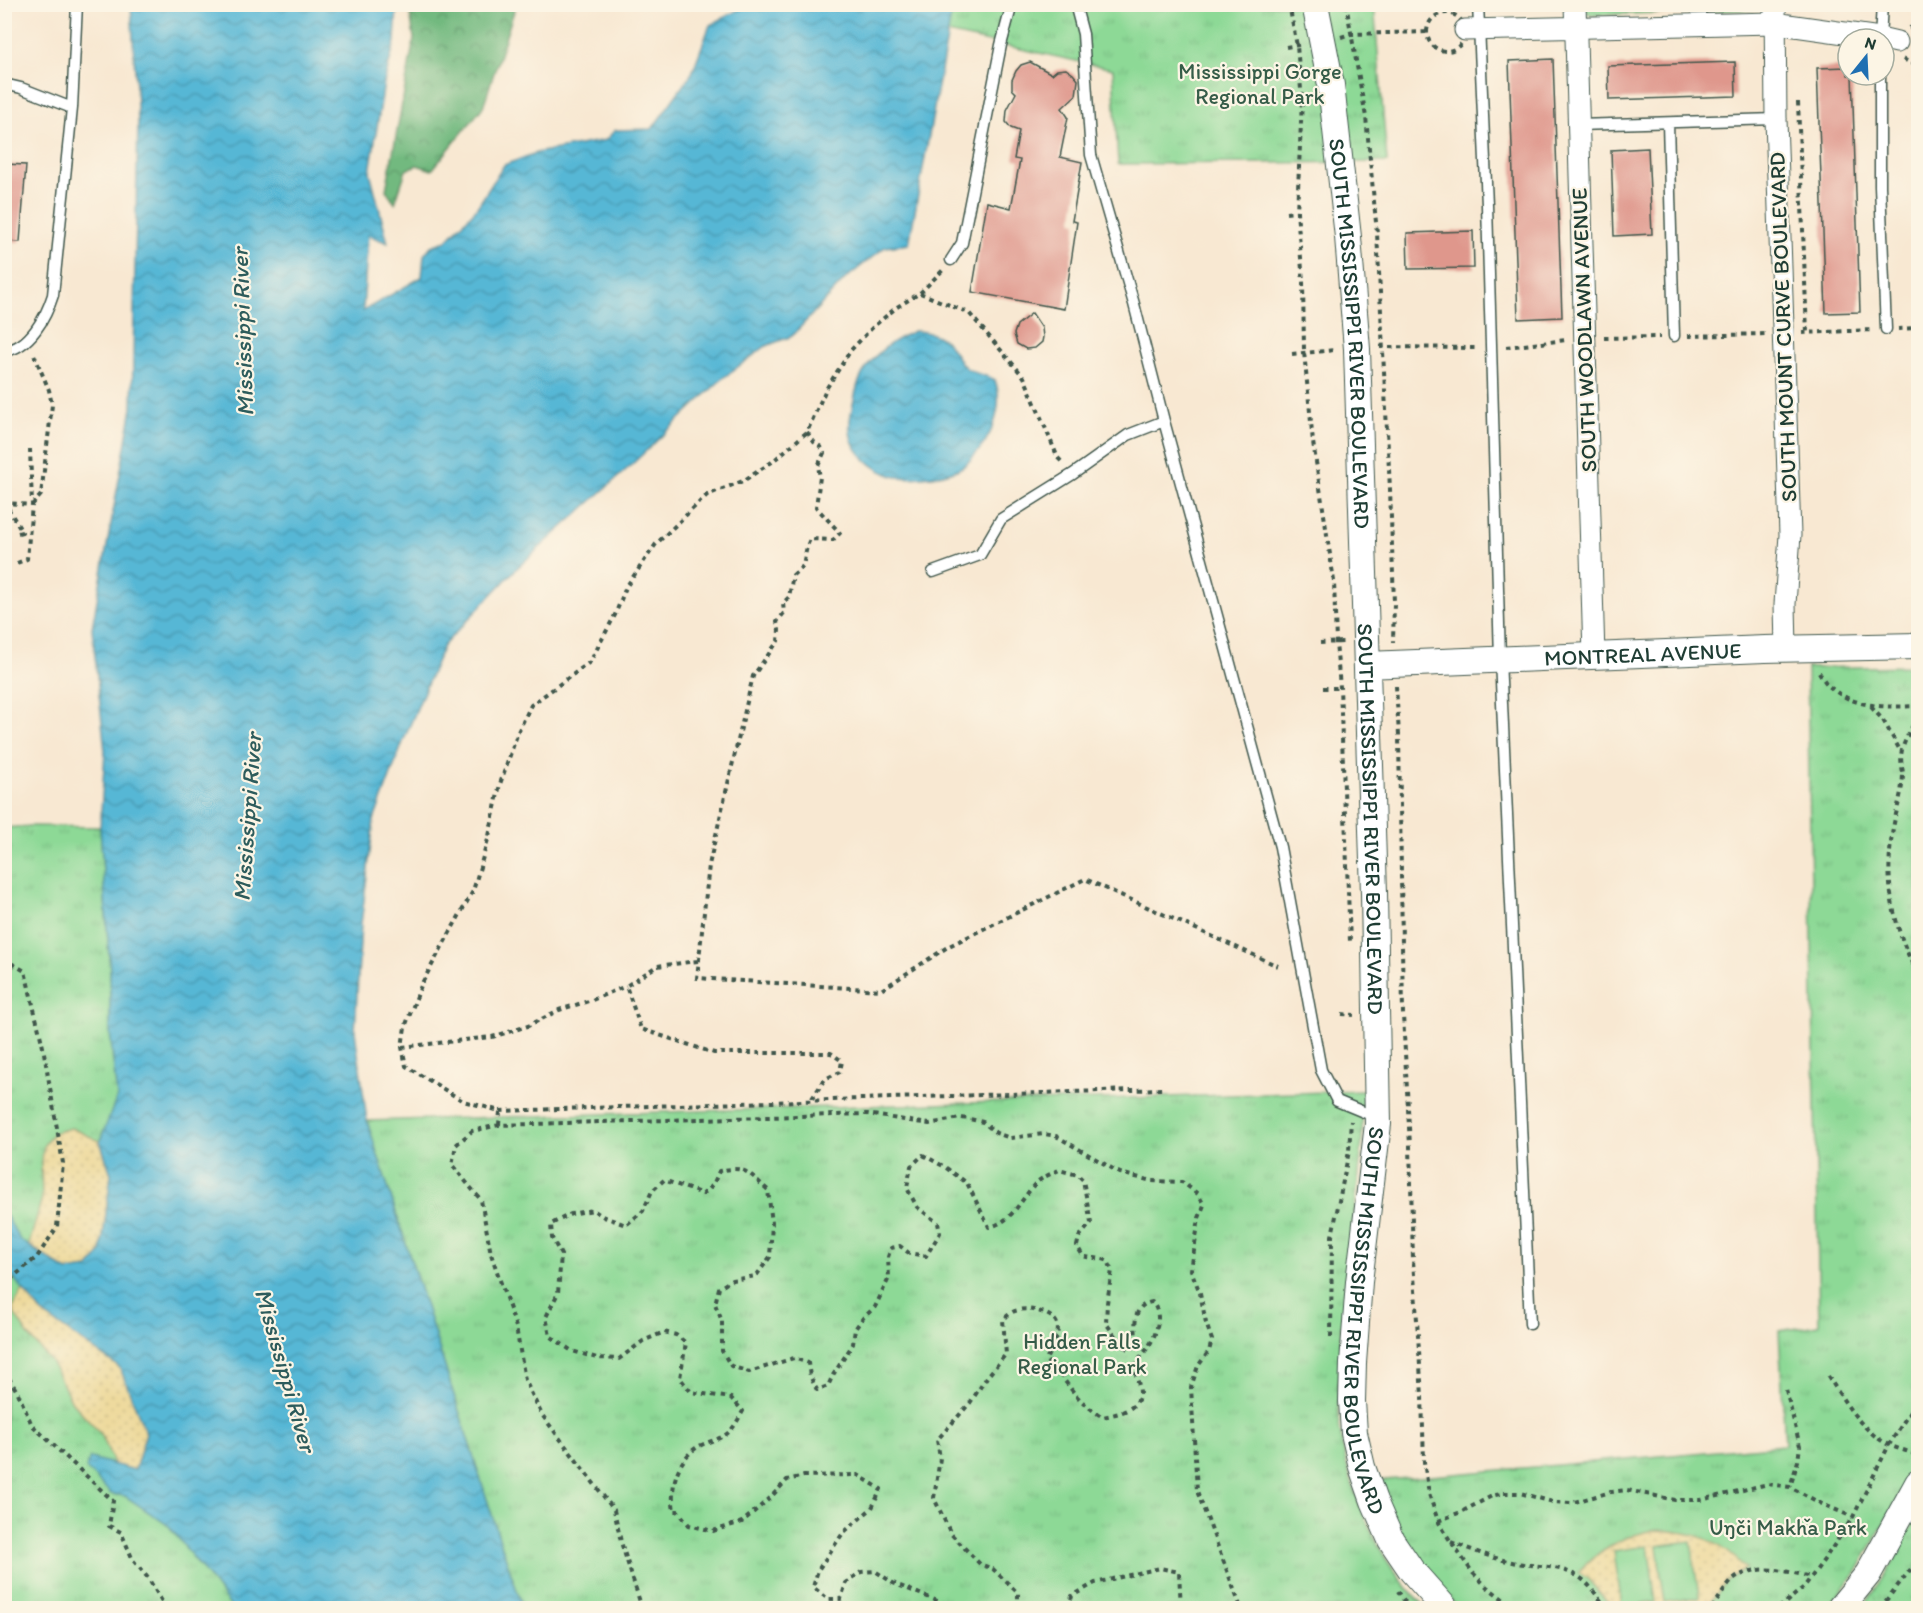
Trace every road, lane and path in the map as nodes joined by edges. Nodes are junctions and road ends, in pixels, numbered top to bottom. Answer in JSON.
{"nodes":[{"id":1,"x":77,"y":4,"type":"edge"},
{"id":2,"x":1012,"y":4,"type":"edge"},
{"id":3,"x":1075,"y":4,"type":"edge"},
{"id":4,"x":1289,"y":4,"type":"edge"},
{"id":5,"x":1316,"y":4,"type":"edge"},
{"id":6,"x":1346,"y":4,"type":"edge"},
{"id":7,"x":1478,"y":4,"type":"edge"},
{"id":8,"x":1575,"y":4,"type":"edge"},
{"id":9,"x":1882,"y":4,"type":"edge"},
{"id":10,"x":1775,"y":14,"type":"edge"},
{"id":11,"x":1885,"y":27,"type":"edge"},
{"id":12,"x":1575,"y":28,"type":"junction"},
{"id":13,"x":1836,"y":28,"type":"edge"},
{"id":14,"x":1472,"y":30,"type":"junction"},
{"id":15,"x":1427,"y":32,"type":"dead end"},
{"id":16,"x":1351,"y":34,"type":"junction"},
{"id":17,"x":1297,"y":46,"type":"junction"},
{"id":18,"x":1286,"y":47,"type":"dead end"},
{"id":19,"x":1907,"y":62,"type":"dead end"},
{"id":20,"x":1918,"y":64,"type":"edge"},
{"id":21,"x":4,"y":84,"type":"edge"},
{"id":22,"x":1880,"y":87,"type":"edge"},
{"id":23,"x":1798,"y":95,"type":"dead end"},
{"id":24,"x":72,"y":108,"type":"junction"},
{"id":25,"x":1776,"y":119,"type":"junction"},
{"id":26,"x":1668,"y":123,"type":"junction"},
{"id":27,"x":1578,"y":125,"type":"junction"},
{"id":28,"x":1297,"y":212,"type":"junction"},
{"id":29,"x":1286,"y":213,"type":"dead end"},
{"id":30,"x":951,"y":260,"type":"joint"},
{"id":31,"x":921,"y":293,"type":"junction"},
{"id":32,"x":1886,"y":329,"type":"dead end"},
{"id":33,"x":1807,"y":333,"type":"dead end"},
{"id":34,"x":1674,"y":336,"type":"joint"},
{"id":35,"x":1585,"y":339,"type":"junction"},
{"id":36,"x":1382,"y":346,"type":"junction"},
{"id":37,"x":1491,"y":348,"type":"junction"},
{"id":38,"x":4,"y":351,"type":"edge"},
{"id":39,"x":1304,"y":352,"type":"junction"},
{"id":40,"x":1292,"y":354,"type":"dead end"},
{"id":41,"x":1164,"y":421,"type":"junction"},
{"id":42,"x":807,"y":432,"type":"junction"},
{"id":43,"x":30,"y":449,"type":"dead end"},
{"id":44,"x":1072,"y":474,"type":"junction"},
{"id":45,"x":32,"y":505,"type":"junction"},
{"id":46,"x":18,"y":533,"type":"dead end"},
{"id":47,"x":16,"y":563,"type":"dead end"},
{"id":48,"x":933,"y":572,"type":"dead end"},
{"id":49,"x":1336,"y":642,"type":"junction"},
{"id":50,"x":1320,"y":643,"type":"dead end"},
{"id":51,"x":1918,"y":646,"type":"edge"},
{"id":52,"x":1786,"y":649,"type":"junction"},
{"id":53,"x":1594,"y":656,"type":"junction"},
{"id":54,"x":1500,"y":659,"type":"junction"},
{"id":55,"x":1396,"y":664,"type":"junction"},
{"id":56,"x":1367,"y":665,"type":"junction"},
{"id":57,"x":1819,"y":672,"type":"dead end"},
{"id":58,"x":1340,"y":687,"type":"junction"},
{"id":59,"x":1323,"y":688,"type":"dead end"},
{"id":60,"x":1918,"y":706,"type":"edge"},
{"id":61,"x":1870,"y":707,"type":"junction"},
{"id":62,"x":1918,"y":717,"type":"edge"},
{"id":63,"x":1901,"y":752,"type":"junction"},
{"id":64,"x":1351,"y":951,"type":"dead end"},
{"id":65,"x":4,"y":959,"type":"edge"},
{"id":66,"x":698,"y":961,"type":"junction"},
{"id":67,"x":1278,"y":966,"type":"dead end"},
{"id":68,"x":1918,"y":975,"type":"edge"},
{"id":69,"x":626,"y":986,"type":"junction"},
{"id":70,"x":1353,"y":1004,"type":"dead end"},
{"id":71,"x":1342,"y":1014,"type":"dead end"},
{"id":72,"x":1353,"y":1015,"type":"junction"},
{"id":73,"x":1353,"y":1024,"type":"dead end"},
{"id":74,"x":402,"y":1047,"type":"junction"},
{"id":75,"x":1162,"y":1089,"type":"dead end"},
{"id":76,"x":811,"y":1100,"type":"junction"},
{"id":77,"x":500,"y":1110,"type":"junction"},
{"id":78,"x":1378,"y":1118,"type":"junction"},
{"id":79,"x":499,"y":1125,"type":"junction"},
{"id":80,"x":5,"y":1288,"type":"edge"},
{"id":81,"x":1530,"y":1324,"type":"dead end"},
{"id":82,"x":4,"y":1370,"type":"edge"},
{"id":83,"x":1828,"y":1376,"type":"dead end"},
{"id":84,"x":1786,"y":1390,"type":"dead end"},
{"id":85,"x":1918,"y":1398,"type":"edge"},
{"id":86,"x":1889,"y":1445,"type":"junction"},
{"id":87,"x":1918,"y":1456,"type":"edge"},
{"id":88,"x":1918,"y":1483,"type":"edge"},
{"id":89,"x":1790,"y":1487,"type":"junction"},
{"id":90,"x":1853,"y":1517,"type":"junction"},
{"id":91,"x":1438,"y":1521,"type":"junction"},
{"id":92,"x":1451,"y":1542,"type":"junction"},
{"id":93,"x":1918,"y":1560,"type":"edge"},
{"id":94,"x":1811,"y":1577,"type":"junction"},
{"id":95,"x":1918,"y":1595,"type":"edge"},
{"id":96,"x":1509,"y":1607,"type":"edge"},
{"id":97,"x":166,"y":1608,"type":"edge"},
{"id":98,"x":644,"y":1608,"type":"edge"},
{"id":99,"x":942,"y":1608,"type":"edge"},
{"id":100,"x":1018,"y":1608,"type":"edge"},
{"id":101,"x":1069,"y":1608,"type":"edge"},
{"id":102,"x":1181,"y":1608,"type":"edge"},
{"id":103,"x":1241,"y":1608,"type":"edge"},
{"id":104,"x":1445,"y":1608,"type":"edge"},
{"id":105,"x":1515,"y":1608,"type":"edge"},
{"id":106,"x":1607,"y":1608,"type":"edge"},
{"id":107,"x":1712,"y":1608,"type":"edge"},
{"id":108,"x":1779,"y":1608,"type":"edge"},
{"id":109,"x":1840,"y":1608,"type":"edge"},
{"id":110,"x":1880,"y":1608,"type":"edge"},
{"id":111,"x":1910,"y":1608,"type":"edge"}],
"edges":[{"from":1,"to":24,"type":"lane"},
{"from":2,"to":30,"type":"lane"},
{"from":3,"to":41,"type":"lane"},
{"from":4,"to":17,"type":"path"},
{"from":5,"to":56,"type":"street","name":"SOUTH MISSISSIPPI RIVER BOULEVARD"},
{"from":6,"to":16,"type":"path"},
{"from":7,"to":14,"type":"lane"},
{"from":8,"to":12,"type":"street","name":"SOUTH WOODLAWN AVENUE"},
{"from":9,"to":11,"type":"lane"},
{"from":10,"to":12,"type":"street"},
{"from":10,"to":13,"type":"street"},
{"from":10,"to":25,"type":"street","name":"SOUTH MOUNT CURVE BOULEVARD"},
{"from":12,"to":14,"type":"street"},
{"from":12,"to":27,"type":"street","name":"SOUTH WOODLAWN AVENUE"},
{"from":14,"to":37,"type":"lane"},
{"from":15,"to":16,"type":"path"},
{"from":16,"to":36,"type":"path"},
{"from":17,"to":18,"type":"path"},
{"from":17,"to":28,"type":"path"},
{"from":19,"to":20,"type":"path"},
{"from":21,"to":24,"type":"lane"},
{"from":22,"to":32,"type":"lane"},
{"from":23,"to":33,"type":"path"},
{"from":24,"to":38,"type":"lane"},
{"from":25,"to":26,"type":"lane"},
{"from":25,"to":52,"type":"street","name":"SOUTH MOUNT CURVE BOULEVARD"},
{"from":26,"to":27,"type":"lane"},
{"from":26,"to":34,"type":"lane"},
{"from":27,"to":35,"type":"street","name":"SOUTH WOODLAWN AVENUE"},
{"from":28,"to":29,"type":"path"},
{"from":28,"to":39,"type":"path"},
{"from":30,"to":31,"type":"path"},
{"from":31,"to":42,"type":"path"},
{"from":31,"to":44,"type":"path"},
{"from":34,"to":35,"type":"path"},
{"from":35,"to":37,"type":"path"},
{"from":35,"to":53,"type":"street","name":"SOUTH WOODLAWN AVENUE"},
{"from":36,"to":37,"type":"path"},
{"from":36,"to":55,"type":"path"},
{"from":37,"to":54,"type":"lane"},
{"from":39,"to":40,"type":"path"},
{"from":39,"to":49,"type":"path"},
{"from":41,"to":44,"type":"lane"},
{"from":41,"to":78,"type":"lane"},
{"from":42,"to":66,"type":"path"},
{"from":42,"to":74,"type":"path"},
{"from":43,"to":45,"type":"path"},
{"from":44,"to":48,"type":"lane"},
{"from":45,"to":46,"type":"path"},
{"from":45,"to":47,"type":"path"},
{"from":49,"to":50,"type":"path"},
{"from":49,"to":58,"type":"path"},
{"from":51,"to":52,"type":"street","name":"MONTREAL AVENUE"},
{"from":52,"to":53,"type":"street","name":"MONTREAL AVENUE"},
{"from":53,"to":54,"type":"street","name":"MONTREAL AVENUE"},
{"from":54,"to":55,"type":"street","name":"MONTREAL AVENUE"},
{"from":54,"to":81,"type":"lane"},
{"from":55,"to":56,"type":"street","name":"MONTREAL AVENUE"},
{"from":55,"to":91,"type":"path"},
{"from":56,"to":78,"type":"street","name":"SOUTH MISSISSIPPI RIVER BOULEVARD"},
{"from":57,"to":61,"type":"path"},
{"from":58,"to":59,"type":"path"},
{"from":58,"to":64,"type":"path"},
{"from":60,"to":61,"type":"path"},
{"from":61,"to":63,"type":"path"},
{"from":62,"to":63,"type":"path"},
{"from":63,"to":68,"type":"path"},
{"from":65,"to":80,"type":"path"},
{"from":66,"to":67,"type":"path"},
{"from":66,"to":69,"type":"path"},
{"from":69,"to":74,"type":"path"},
{"from":69,"to":76,"type":"path"},
{"from":70,"to":72,"type":"path"},
{"from":71,"to":72,"type":"path"},
{"from":72,"to":73,"type":"path"},
{"from":74,"to":77,"type":"path"},
{"from":75,"to":76,"type":"path"},
{"from":76,"to":77,"type":"path"},
{"from":77,"to":79,"type":"path"},
{"from":78,"to":104,"type":"street","name":"SOUTH MISSISSIPPI RIVER BOULEVARD"},
{"from":79,"to":98,"type":"path"},
{"from":79,"to":103,"type":"path"},
{"from":82,"to":97,"type":"path"},
{"from":83,"to":86,"type":"path"},
{"from":84,"to":89,"type":"path"},
{"from":85,"to":86,"type":"path"},
{"from":86,"to":87,"type":"path"},
{"from":86,"to":90,"type":"path"},
{"from":88,"to":109,"type":"street"},
{"from":89,"to":90,"type":"path"},
{"from":89,"to":91,"type":"path"},
{"from":90,"to":94,"type":"path"},
{"from":91,"to":92,"type":"path"},
{"from":92,"to":96,"type":"path"},
{"from":92,"to":106,"type":"path"},
{"from":93,"to":110,"type":"path"},
{"from":94,"to":107,"type":"path"},
{"from":94,"to":108,"type":"path"},
{"from":95,"to":111,"type":"path"},
{"from":96,"to":105,"type":"path"},
{"from":99,"to":100,"type":"path"},
{"from":101,"to":102,"type":"path"}]}
